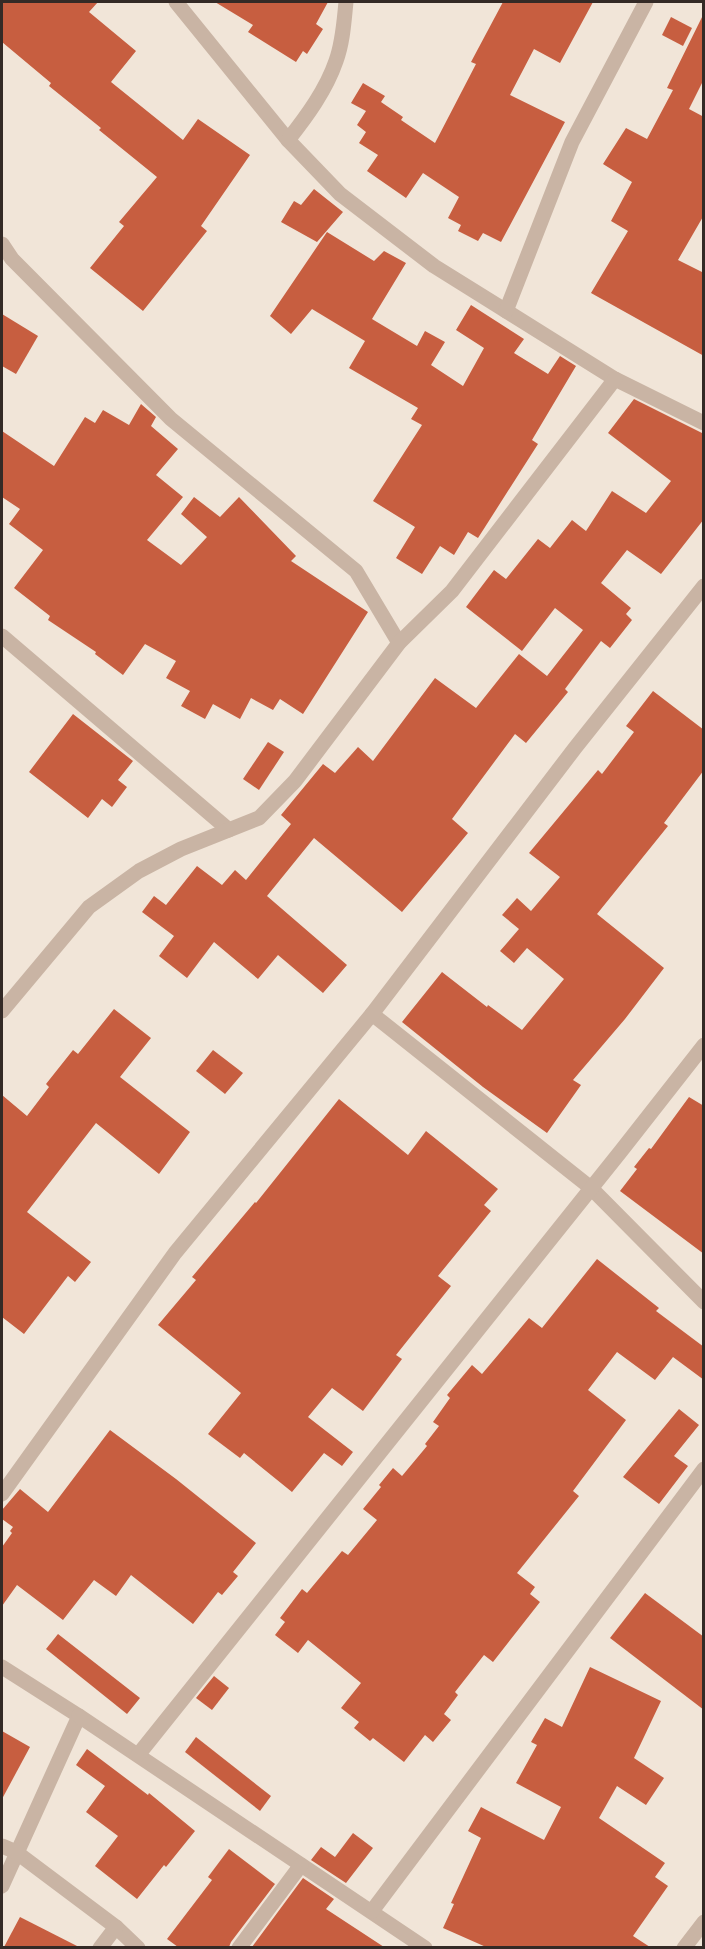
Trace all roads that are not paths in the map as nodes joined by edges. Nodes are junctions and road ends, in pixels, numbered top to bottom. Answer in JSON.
{"nodes":[{"id":1,"x":176,"y":2,"type":"edge"},
{"id":2,"x":346,"y":2,"type":"edge"},
{"id":3,"x":645,"y":2,"type":"edge"},
{"id":4,"x":288,"y":140,"type":"junction"},
{"id":5,"x":2,"y":244,"type":"edge"},
{"id":6,"x":506,"y":311,"type":"junction"},
{"id":7,"x":615,"y":379,"type":"junction"},
{"id":8,"x":704,"y":423,"type":"edge"},
{"id":9,"x":704,"y":586,"type":"edge"},
{"id":10,"x":2,"y":636,"type":"edge"},
{"id":11,"x":399,"y":643,"type":"junction"},
{"id":12,"x":230,"y":830,"type":"junction"},
{"id":13,"x":2,"y":1011,"type":"edge"},
{"id":14,"x":372,"y":1014,"type":"junction"},
{"id":15,"x":704,"y":1045,"type":"edge"},
{"id":16,"x":591,"y":1188,"type":"junction"},
{"id":17,"x":704,"y":1302,"type":"edge"},
{"id":18,"x":704,"y":1469,"type":"edge"},
{"id":19,"x":2,"y":1494,"type":"edge"},
{"id":20,"x":2,"y":1667,"type":"edge"},
{"id":21,"x":79,"y":1716,"type":"junction"},
{"id":22,"x":138,"y":1755,"type":"junction"},
{"id":23,"x":2,"y":1846,"type":"edge"},
{"id":24,"x":16,"y":1852,"type":"junction"},
{"id":25,"x":301,"y":1865,"type":"junction"},
{"id":26,"x":2,"y":1886,"type":"edge"},
{"id":27,"x":372,"y":1911,"type":"junction"},
{"id":28,"x":704,"y":1922,"type":"edge"},
{"id":29,"x":116,"y":1927,"type":"junction"},
{"id":30,"x":100,"y":1947,"type":"edge"},
{"id":31,"x":138,"y":1947,"type":"edge"},
{"id":32,"x":239,"y":1947,"type":"edge"},
{"id":33,"x":425,"y":1947,"type":"edge"},
{"id":34,"x":684,"y":1947,"type":"edge"}],
"edges":[{"from":1,"to":4,"type":"street"},
{"from":2,"to":4,"type":"street"},
{"from":3,"to":6,"type":"street"},
{"from":4,"to":6,"type":"street"},
{"from":5,"to":11,"type":"street"},
{"from":6,"to":7,"type":"street"},
{"from":7,"to":8,"type":"street"},
{"from":7,"to":11,"type":"street"},
{"from":9,"to":14,"type":"street"},
{"from":10,"to":12,"type":"street"},
{"from":11,"to":12,"type":"street"},
{"from":12,"to":13,"type":"street"},
{"from":14,"to":16,"type":"street"},
{"from":14,"to":19,"type":"street"},
{"from":15,"to":16,"type":"street"},
{"from":16,"to":17,"type":"street"},
{"from":16,"to":22,"type":"street"},
{"from":18,"to":27,"type":"street"},
{"from":20,"to":21,"type":"street"},
{"from":21,"to":22,"type":"street"},
{"from":21,"to":24,"type":"street"},
{"from":22,"to":25,"type":"street"},
{"from":23,"to":24,"type":"street"},
{"from":24,"to":26,"type":"street"},
{"from":24,"to":29,"type":"street"},
{"from":25,"to":27,"type":"street"},
{"from":25,"to":32,"type":"street"},
{"from":27,"to":33,"type":"street"},
{"from":28,"to":34,"type":"street"},
{"from":29,"to":30,"type":"street"},
{"from":29,"to":31,"type":"street"}]}
